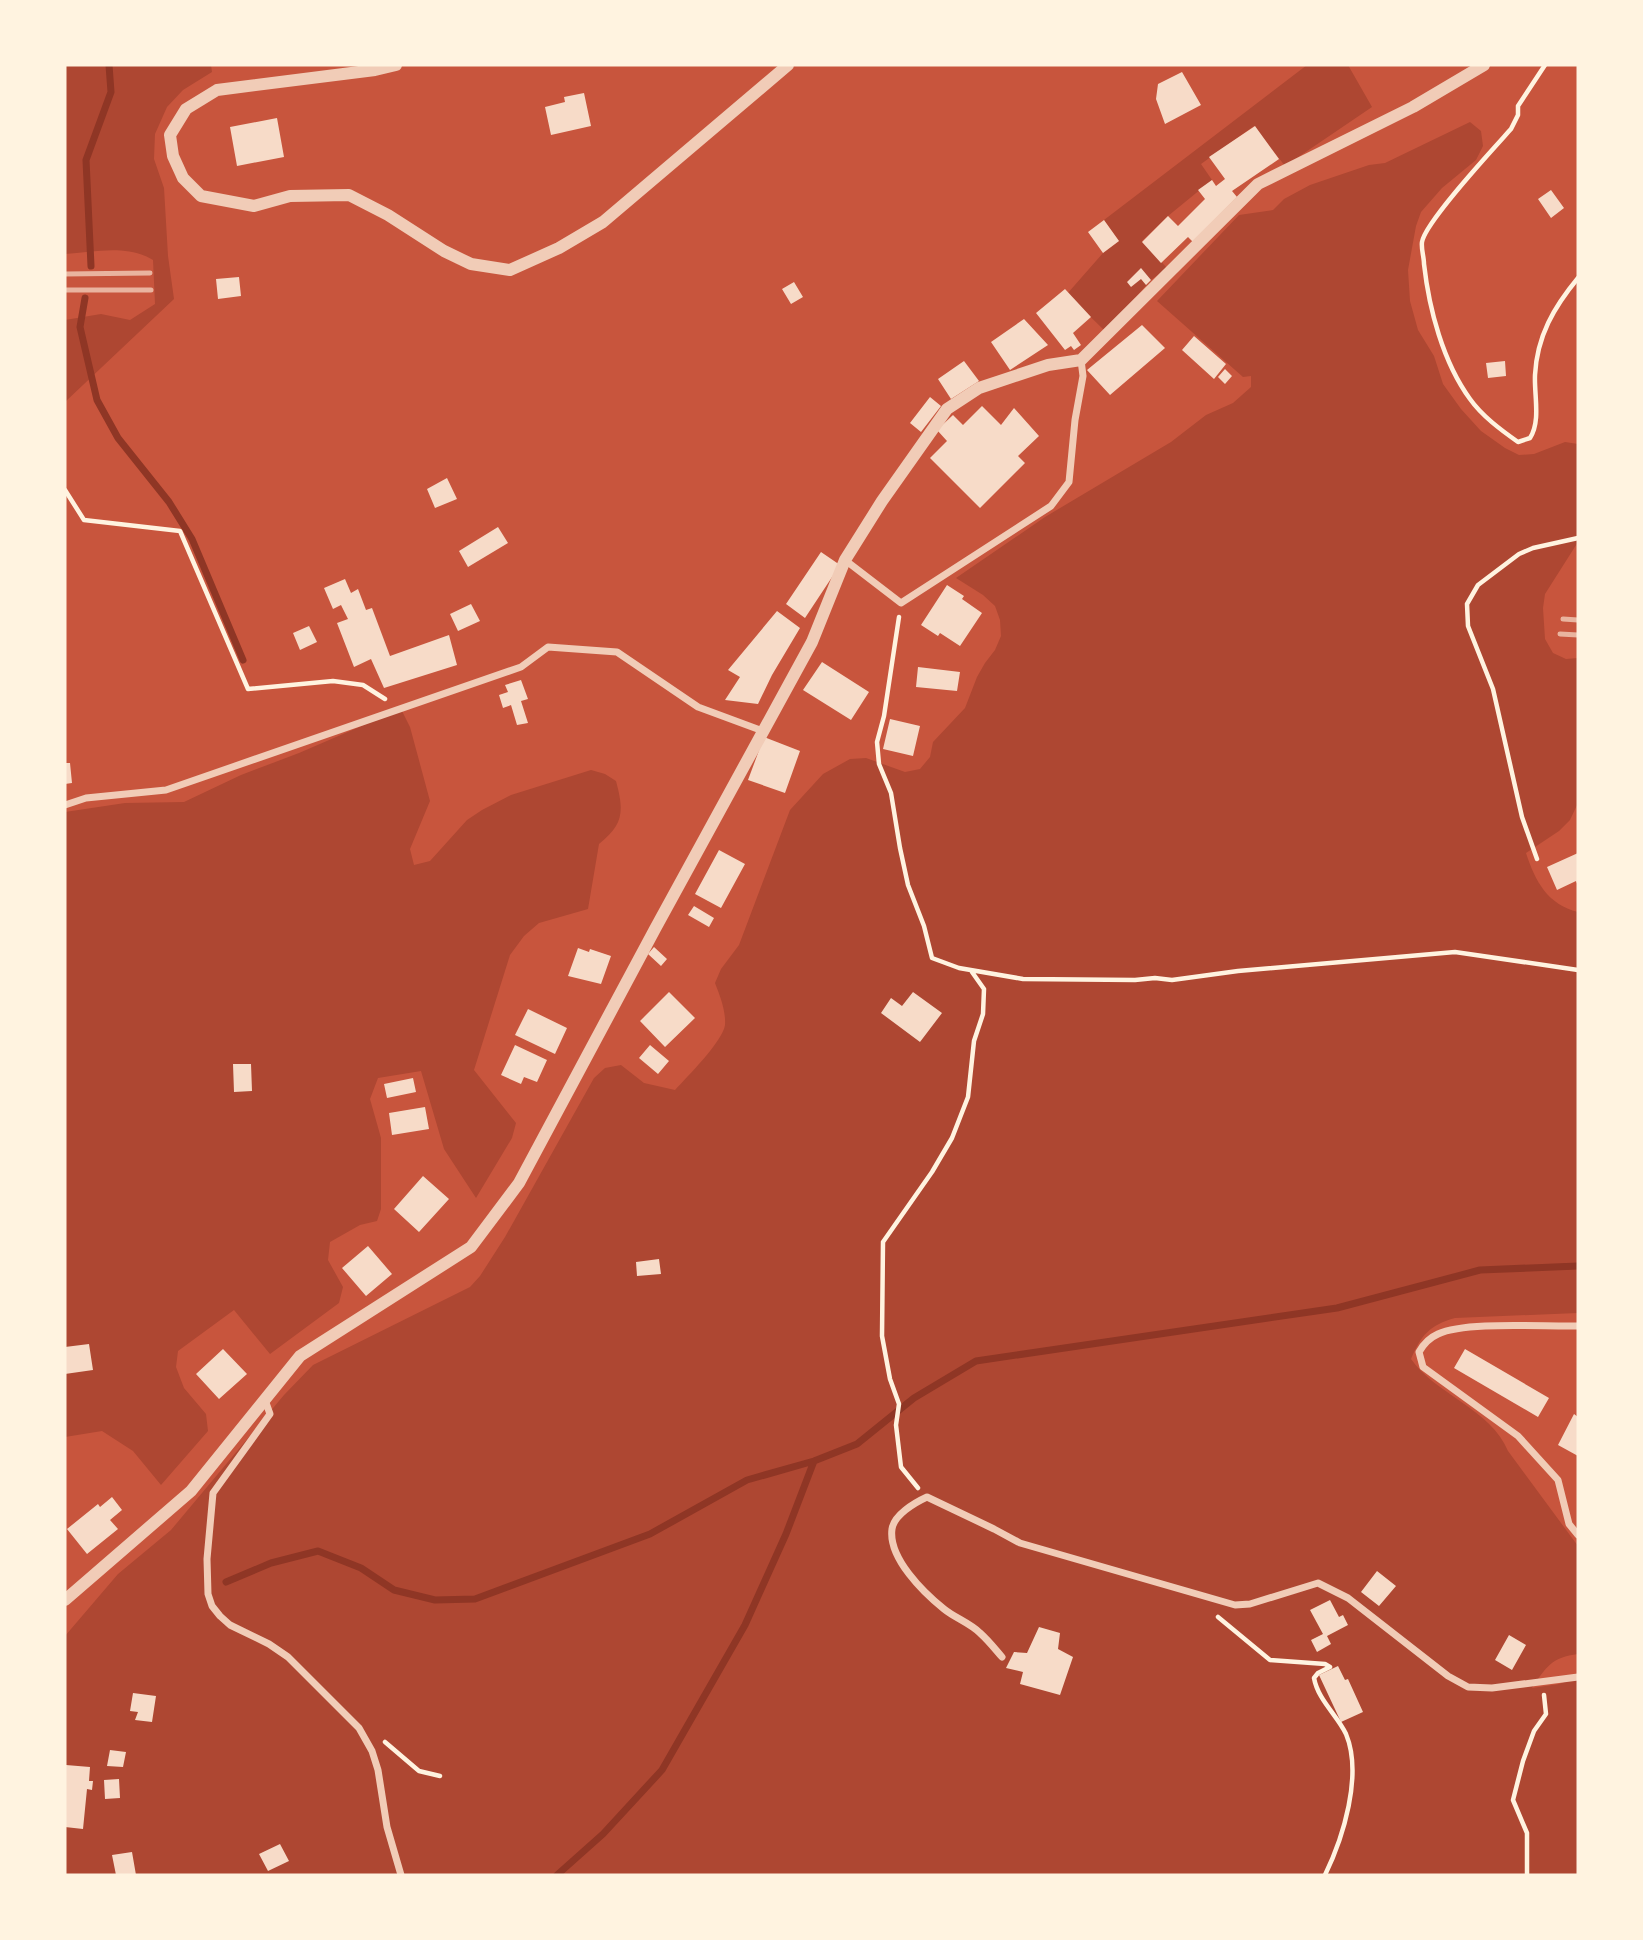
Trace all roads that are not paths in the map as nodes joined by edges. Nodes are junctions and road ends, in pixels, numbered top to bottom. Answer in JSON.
{"nodes":[{"id":1,"x":396,"y":65,"type":"edge"},
{"id":2,"x":788,"y":65,"type":"edge"},
{"id":3,"x":1484,"y":65,"type":"edge"},
{"id":4,"x":1081,"y":360,"type":"junction"},
{"id":5,"x":845,"y":560,"type":"junction"},
{"id":6,"x":763,"y":731,"type":"junction"},
{"id":7,"x":65,"y":805,"type":"edge"},
{"id":8,"x":1578,"y":1326,"type":"edge"},
{"id":9,"x":265,"y":1400,"type":"junction"},
{"id":10,"x":1578,"y":1535,"type":"edge"},
{"id":11,"x":65,"y":1600,"type":"edge"},
{"id":12,"x":1002,"y":1657,"type":"dead end"},
{"id":13,"x":1578,"y":1677,"type":"edge"},
{"id":14,"x":401,"y":1875,"type":"edge"}],
"edges":[{"from":1,"to":2,"type":"street"},
{"from":3,"to":4,"type":"street"},
{"from":4,"to":5,"type":"street"},
{"from":4,"to":5,"type":"street"},
{"from":5,"to":6,"type":"street"},
{"from":6,"to":7,"type":"street"},
{"from":6,"to":9,"type":"street"},
{"from":8,"to":10,"type":"street"},
{"from":9,"to":11,"type":"street"},
{"from":9,"to":14,"type":"street"},
{"from":12,"to":13,"type":"street"}]}
